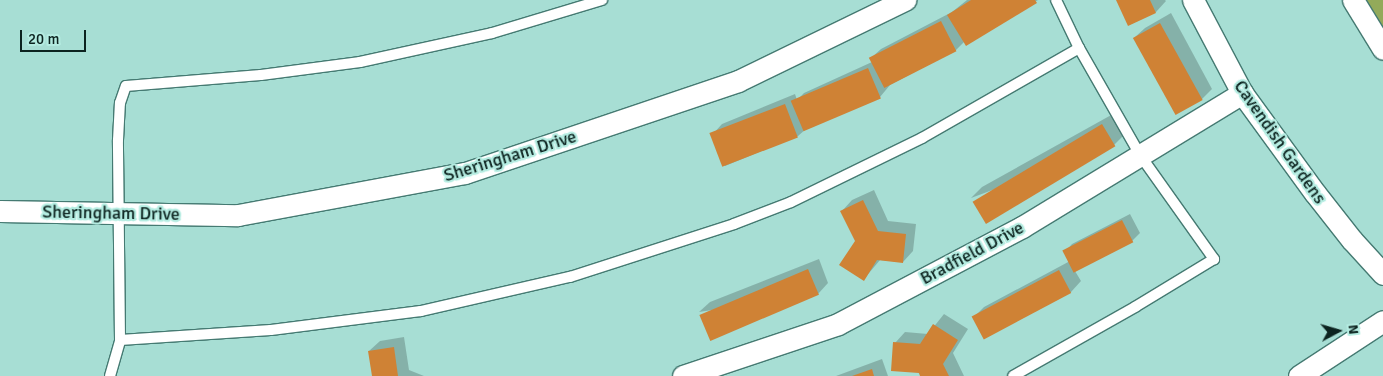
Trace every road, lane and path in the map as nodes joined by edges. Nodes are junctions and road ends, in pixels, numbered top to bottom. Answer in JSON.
{"nodes":[{"id":1,"x":602,"y":0,"type":"edge"},
{"id":2,"x":905,"y":0,"type":"edge"},
{"id":3,"x":1056,"y":0,"type":"edge"},
{"id":4,"x":1194,"y":0,"type":"edge"},
{"id":5,"x":1354,"y":0,"type":"edge"},
{"id":6,"x":1079,"y":48,"type":"junction"},
{"id":7,"x":1383,"y":49,"type":"edge"},
{"id":8,"x":1242,"y":93,"type":"junction"},
{"id":9,"x":1140,"y":155,"type":"junction"},
{"id":10,"x":0,"y":211,"type":"edge"},
{"id":11,"x":119,"y":213,"type":"junction"},
{"id":12,"x":1383,"y":274,"type":"edge"},
{"id":13,"x":1383,"y":321,"type":"edge"},
{"id":14,"x":120,"y":340,"type":"junction"},
{"id":15,"x":110,"y":376,"type":"edge"},
{"id":16,"x":683,"y":376,"type":"edge"},
{"id":17,"x":1013,"y":376,"type":"edge"},
{"id":18,"x":1299,"y":376,"type":"edge"}],
"edges":[{"from":1,"to":11,"type":"lane"},
{"from":2,"to":11,"type":"street","name":"Sheringham Drive"},
{"from":3,"to":6,"type":"lane"},
{"from":4,"to":8,"type":"street","name":"Cavendish Gardens"},
{"from":5,"to":7,"type":"street"},
{"from":6,"to":9,"type":"lane"},
{"from":6,"to":14,"type":"lane"},
{"from":8,"to":9,"type":"street","name":"Bradfield Drive"},
{"from":8,"to":12,"type":"street","name":"Cavendish Gardens"},
{"from":9,"to":16,"type":"street","name":"Bradfield Drive"},
{"from":9,"to":17,"type":"lane"},
{"from":10,"to":11,"type":"street","name":"Sheringham Drive"},
{"from":11,"to":14,"type":"lane"},
{"from":13,"to":18,"type":"street"},
{"from":14,"to":15,"type":"lane"}]}
